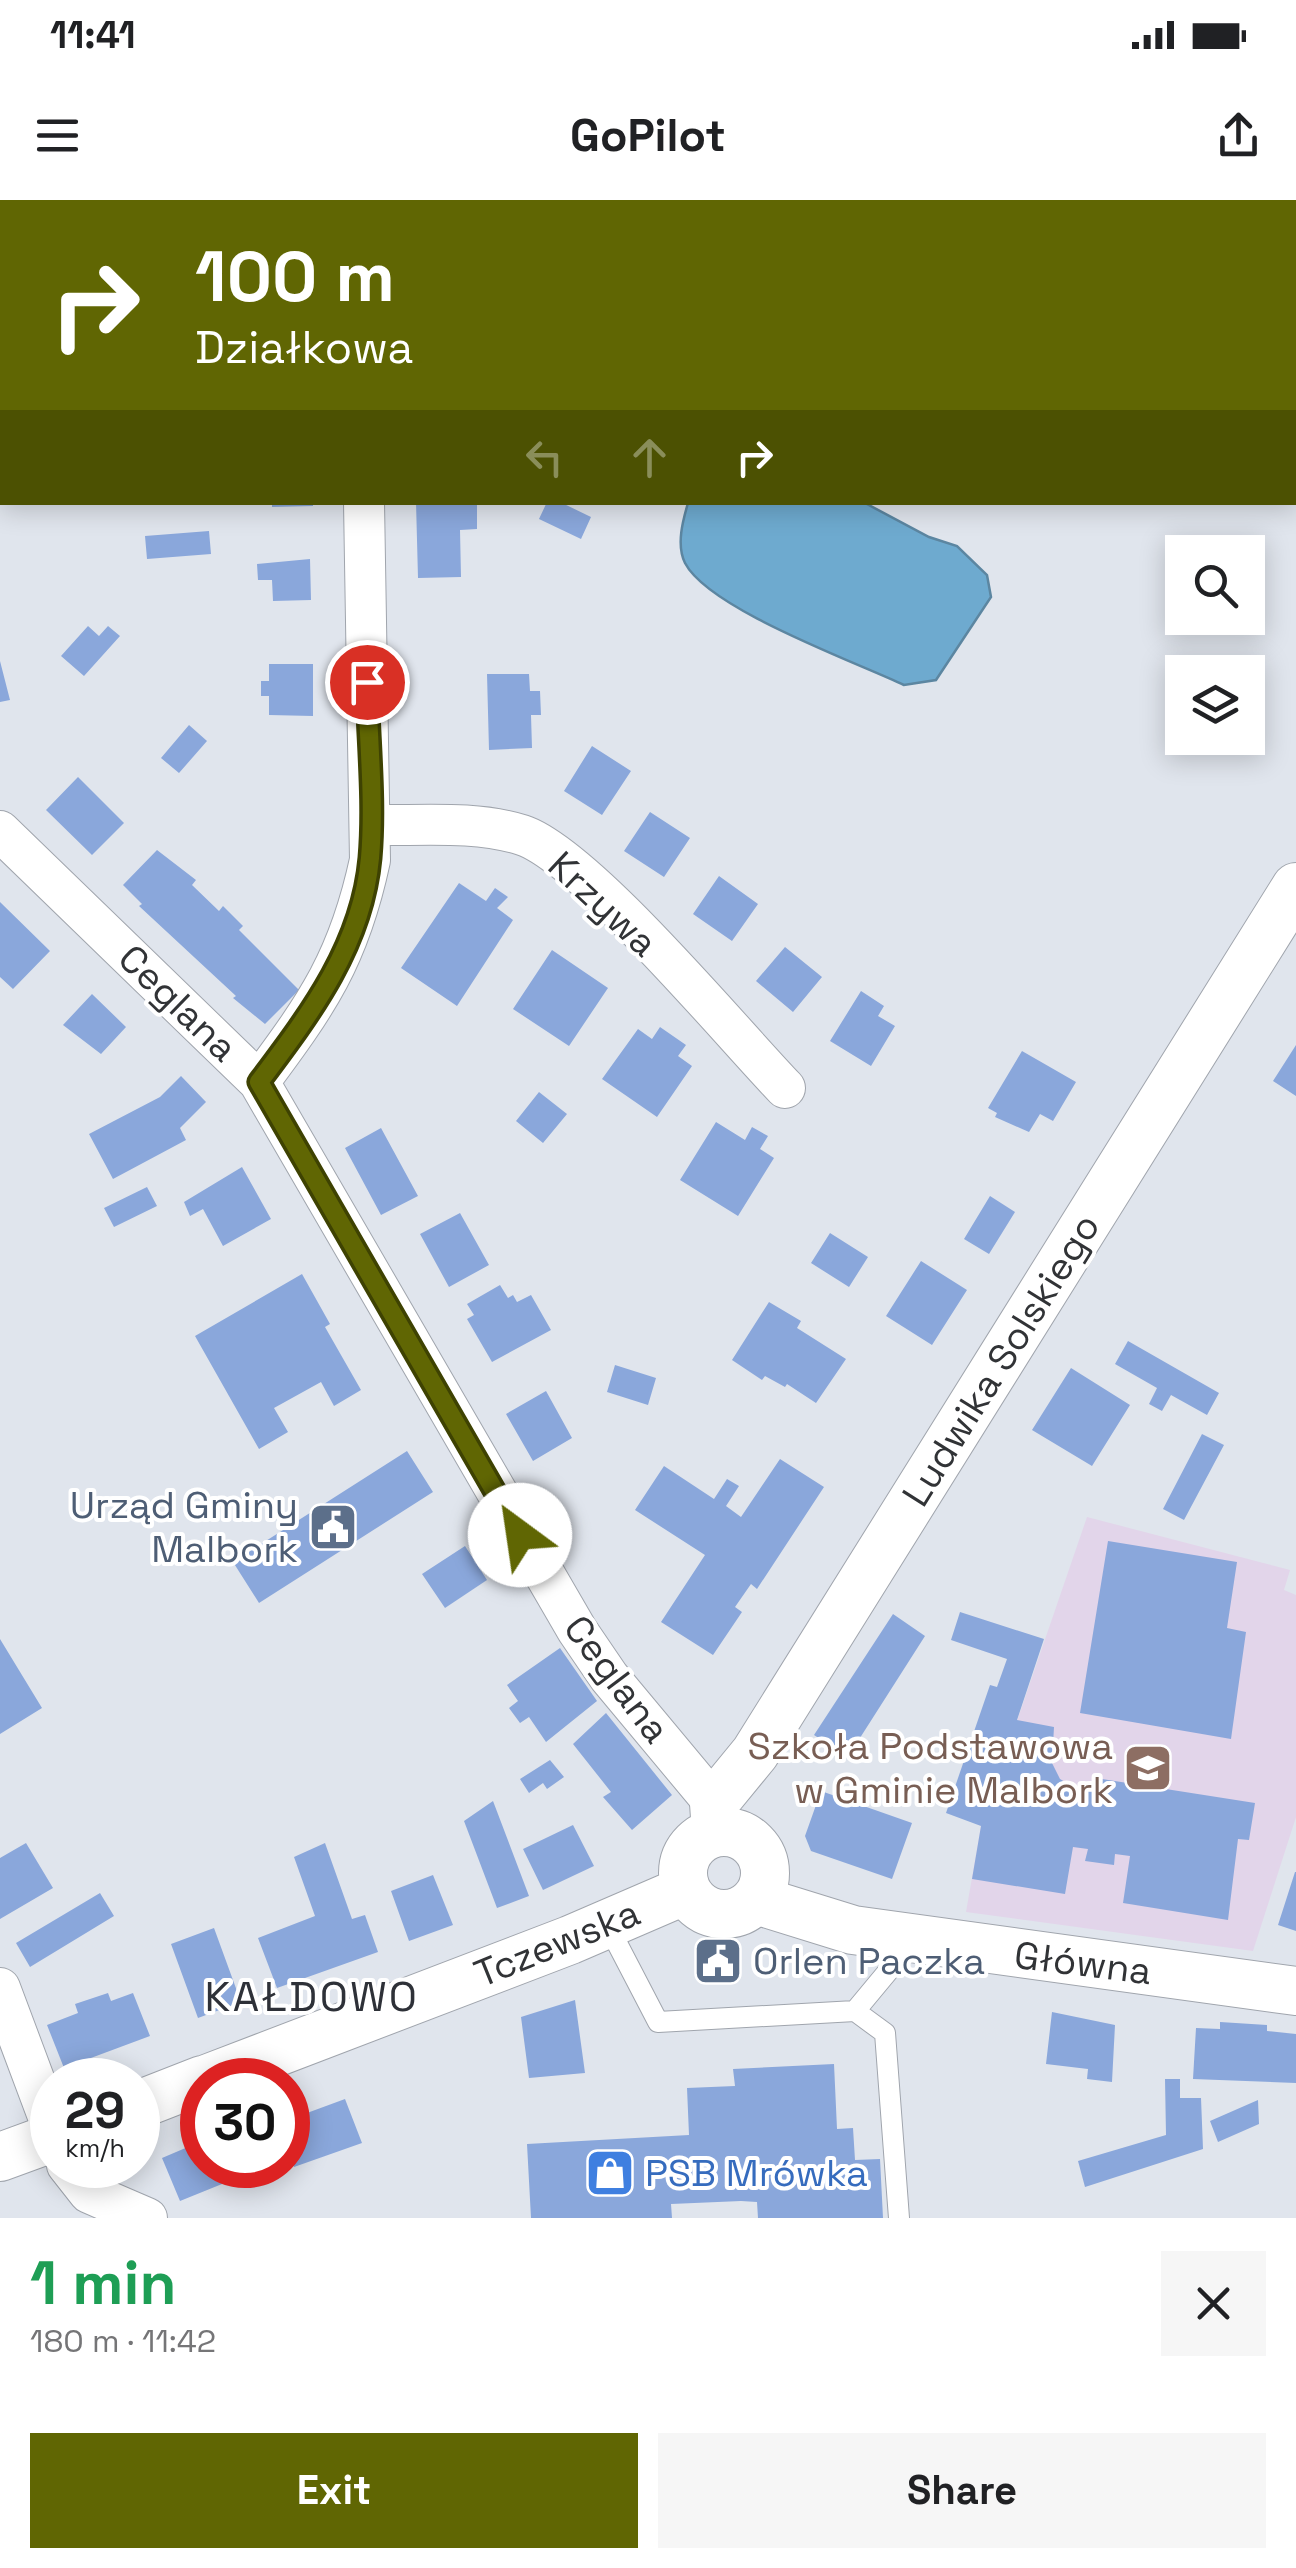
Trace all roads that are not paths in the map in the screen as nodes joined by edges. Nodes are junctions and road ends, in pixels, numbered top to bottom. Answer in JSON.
{"nodes":[{"id":1,"x":364,"y":505,"type":"edge"},
{"id":2,"x":370,"y":824,"type":"junction"},
{"id":3,"x":0,"y":830,"type":"edge"},
{"id":4,"x":1296,"y":887,"type":"edge"},
{"id":5,"x":259,"y":1082,"type":"junction"},
{"id":6,"x":784,"y":1088,"type":"dead end"},
{"id":7,"x":715,"y":1818,"type":"junction"},
{"id":8,"x":686,"y":1890,"type":"junction"},
{"id":9,"x":756,"y":1900,"type":"junction"},
{"id":10,"x":607,"y":1924,"type":"junction"},
{"id":11,"x":914,"y":1940,"type":"junction"},
{"id":12,"x":0,"y":1988,"type":"edge"},
{"id":13,"x":1296,"y":1992,"type":"edge"},
{"id":14,"x":856,"y":2011,"type":"junction"},
{"id":15,"x":260,"y":2058,"type":"edge"},
{"id":16,"x":30,"y":2068,"type":"edge"},
{"id":17,"x":30,"y":2146,"type":"edge"},
{"id":18,"x":0,"y":2157,"type":"edge"},
{"id":19,"x":85,"y":2188,"type":"edge"},
{"id":20,"x":147,"y":2218,"type":"edge"},
{"id":21,"x":899,"y":2218,"type":"edge"}],
"edges":[{"from":1,"to":2,"type":"street"},
{"from":2,"to":5,"type":"street"},
{"from":2,"to":6,"type":"street","name":"Krzywa"},
{"from":3,"to":5,"type":"street","name":"Ceglana"},
{"from":4,"to":7,"type":"street","name":"Ludwika Solskiego"},
{"from":5,"to":7,"type":"street","name":"Ceglana"},
{"from":7,"to":8,"type":"street"},
{"from":7,"to":9,"type":"street"},
{"from":8,"to":9,"type":"street"},
{"from":8,"to":10,"type":"street","name":"Tczewska"},
{"from":9,"to":11,"type":"street","name":"Główna"},
{"from":10,"to":14,"type":"lane"},
{"from":10,"to":15,"type":"street","name":"Tczewska"},
{"from":11,"to":13,"type":"street","name":"Główna"},
{"from":11,"to":14,"type":"lane"},
{"from":12,"to":16,"type":"street"},
{"from":14,"to":21,"type":"lane"},
{"from":17,"to":18,"type":"street"},
{"from":19,"to":20,"type":"street"}]}
